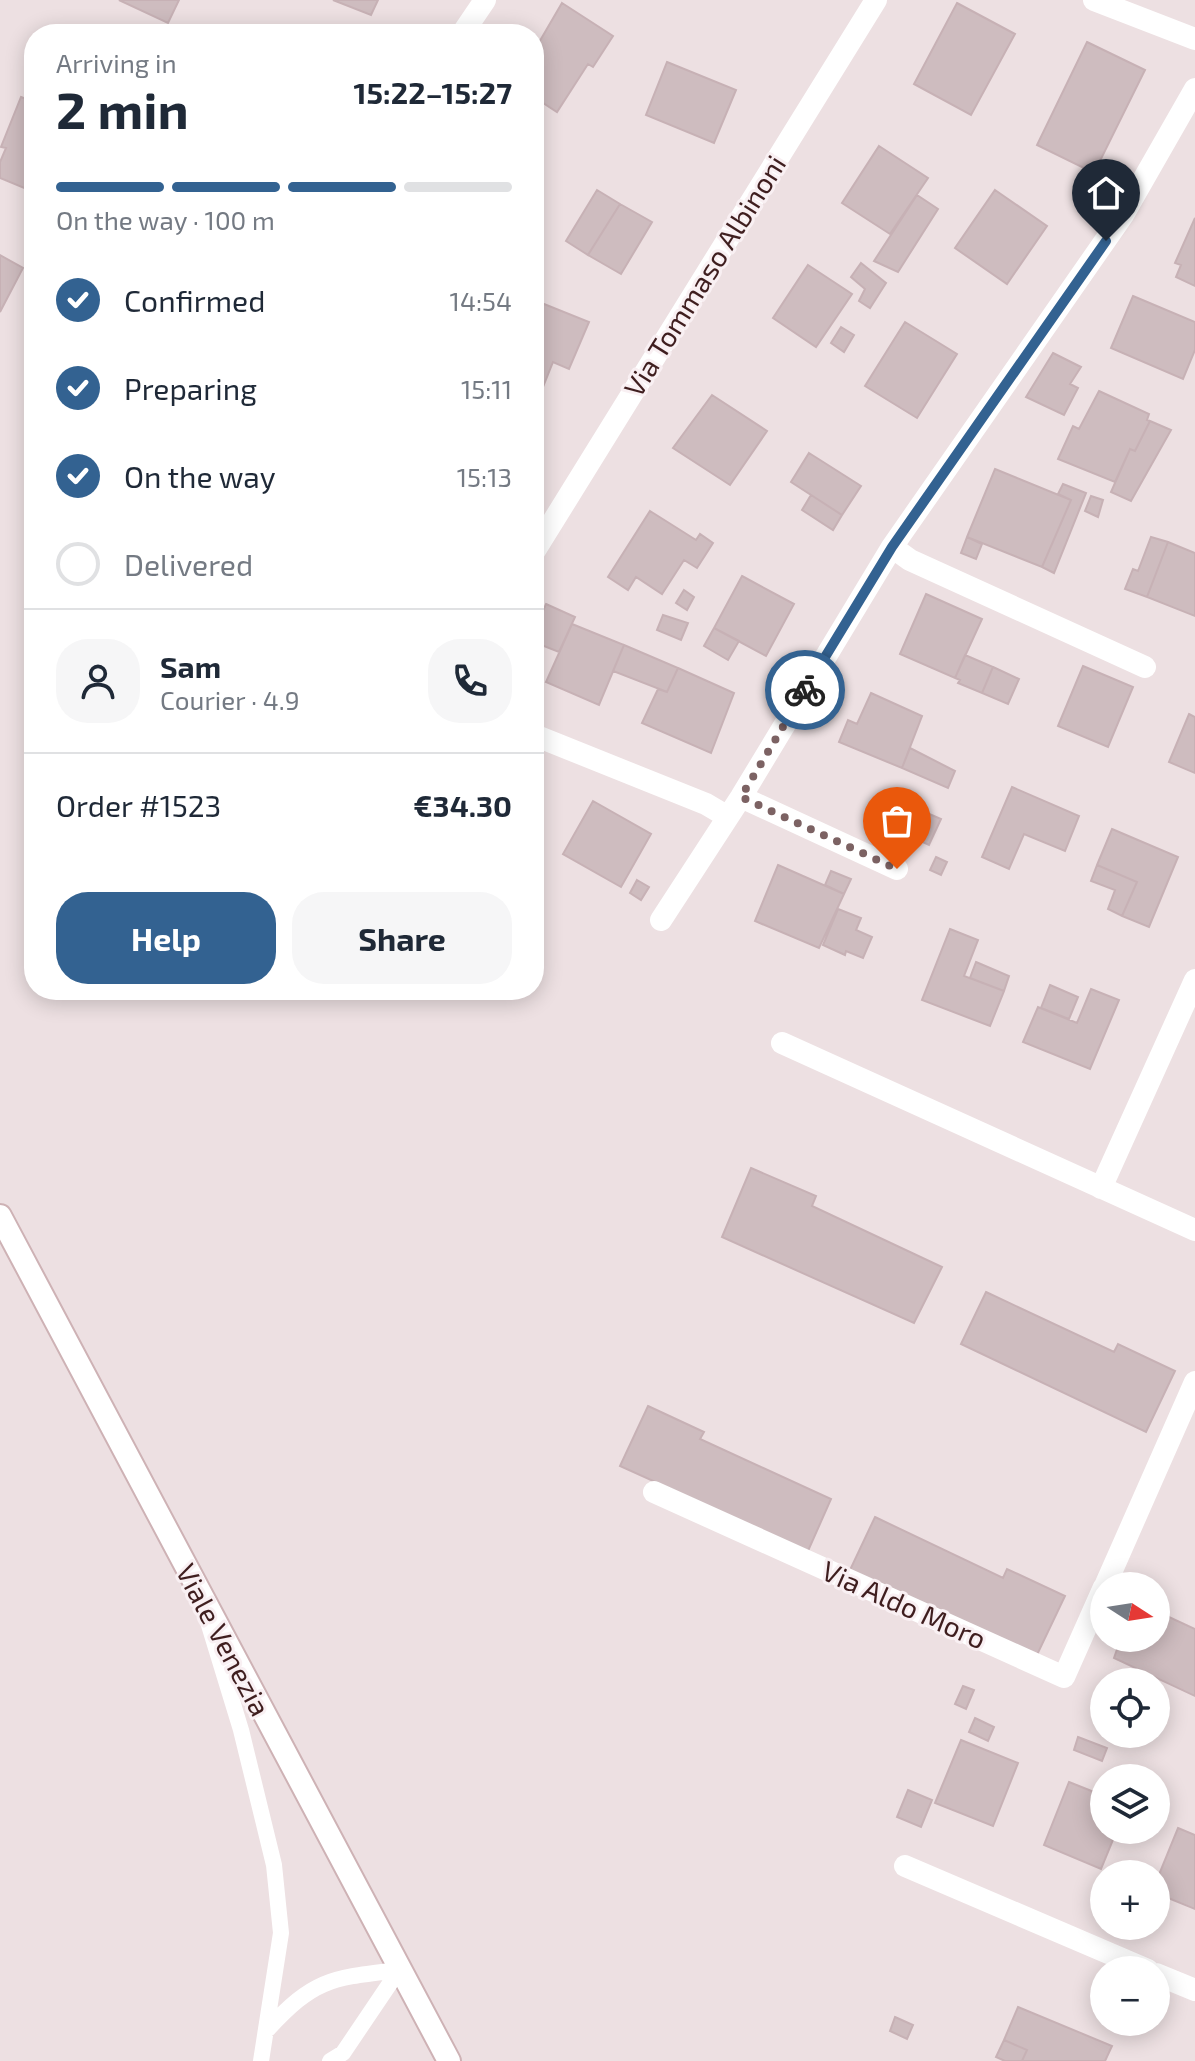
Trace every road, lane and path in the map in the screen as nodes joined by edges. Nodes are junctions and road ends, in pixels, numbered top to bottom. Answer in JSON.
{"nodes":[{"id":1,"x":485,"y":0,"type":"edge"},
{"id":2,"x":876,"y":0,"type":"edge"},
{"id":3,"x":1094,"y":0,"type":"edge"},
{"id":4,"x":469,"y":24,"type":"edge"},
{"id":5,"x":1195,"y":39,"type":"edge"},
{"id":6,"x":1195,"y":89,"type":"edge"},
{"id":7,"x":544,"y":536,"type":"edge"},
{"id":8,"x":892,"y":547,"type":"junction"},
{"id":9,"x":1145,"y":667,"type":"dead end"},
{"id":10,"x":544,"y":739,"type":"edge"},
{"id":11,"x":741,"y":797,"type":"junction"},
{"id":12,"x":728,"y":817,"type":"junction"},
{"id":13,"x":897,"y":869,"type":"dead end"},
{"id":14,"x":661,"y":920,"type":"dead end"},
{"id":15,"x":1195,"y":980,"type":"edge"},
{"id":16,"x":782,"y":1043,"type":"dead end"},
{"id":17,"x":1101,"y":1188,"type":"junction"},
{"id":18,"x":0,"y":1216,"type":"edge"},
{"id":19,"x":1195,"y":1230,"type":"edge"},
{"id":20,"x":1195,"y":1382,"type":"edge"},
{"id":21,"x":654,"y":1492,"type":"dead end"},
{"id":22,"x":1111,"y":1572,"type":"edge"},
{"id":23,"x":200,"y":1598,"type":"junction"},
{"id":24,"x":1090,"y":1618,"type":"edge"},
{"id":25,"x":905,"y":1866,"type":"dead end"},
{"id":26,"x":1115,"y":1956,"type":"edge"},
{"id":27,"x":399,"y":1970,"type":"junction"},
{"id":28,"x":1170,"y":1980,"type":"edge"},
{"id":29,"x":1195,"y":1990,"type":"edge"},
{"id":30,"x":268,"y":2029,"type":"junction"},
{"id":31,"x":261,"y":2061,"type":"edge"},
{"id":32,"x":330,"y":2061,"type":"edge"},
{"id":33,"x":449,"y":2061,"type":"edge"}],
"edges":[{"from":1,"to":4,"type":"street"},
{"from":2,"to":7,"type":"street","name":"Via Tommaso Albinoni"},
{"from":3,"to":5,"type":"street"},
{"from":6,"to":8,"type":"street"},
{"from":8,"to":9,"type":"street"},
{"from":8,"to":11,"type":"street"},
{"from":10,"to":12,"type":"street"},
{"from":11,"to":12,"type":"street"},
{"from":11,"to":13,"type":"street"},
{"from":12,"to":14,"type":"street"},
{"from":15,"to":17,"type":"street"},
{"from":16,"to":17,"type":"street"},
{"from":17,"to":19,"type":"street"},
{"from":18,"to":23,"type":"street","name":"Viale Venezia"},
{"from":20,"to":22,"type":"street","name":"Via Aldo Moro"},
{"from":21,"to":24,"type":"street","name":"Via Aldo Moro"},
{"from":23,"to":27,"type":"street","name":"Viale Venezia"},
{"from":23,"to":30,"type":"lane"},
{"from":25,"to":26,"type":"street"},
{"from":27,"to":30,"type":"lane"},
{"from":27,"to":32,"type":"lane"},
{"from":27,"to":33,"type":"street","name":"Viale Venezia"},
{"from":28,"to":29,"type":"street"},
{"from":30,"to":31,"type":"lane"}]}
